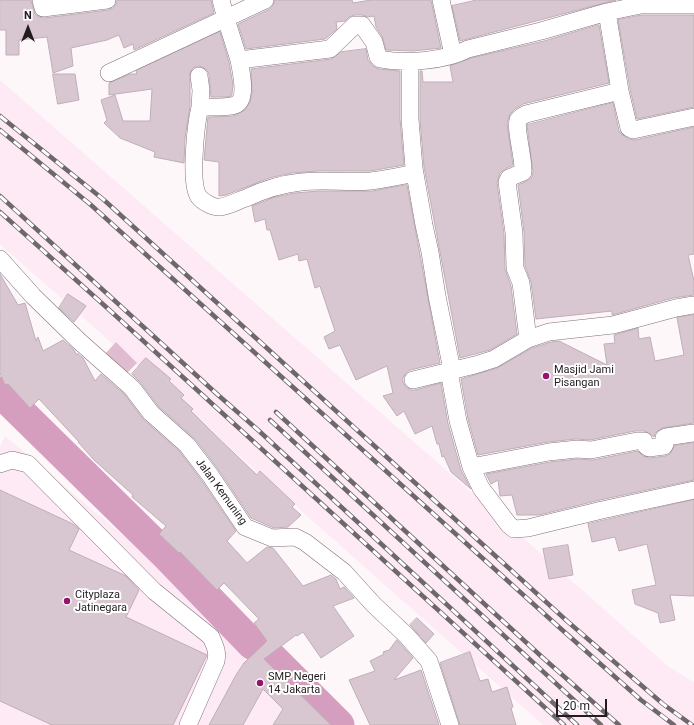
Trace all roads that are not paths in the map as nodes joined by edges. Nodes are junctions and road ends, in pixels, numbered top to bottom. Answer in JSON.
{"nodes":[{"id":1,"x":41,"y":0,"type":"edge"},
{"id":2,"x":107,"y":0,"type":"edge"},
{"id":3,"x":221,"y":0,"type":"edge"},
{"id":4,"x":264,"y":0,"type":"edge"},
{"id":5,"x":441,"y":0,"type":"edge"},
{"id":6,"x":694,"y":5,"type":"edge"},
{"id":7,"x":607,"y":12,"type":"junction"},
{"id":8,"x":226,"y":19,"type":"junction"},
{"id":9,"x":453,"y":55,"type":"junction"},
{"id":10,"x":239,"y":60,"type":"junction"},
{"id":11,"x":410,"y":60,"type":"junction"},
{"id":12,"x":109,"y":73,"type":"dead end"},
{"id":13,"x":200,"y":76,"type":"dead end"},
{"id":14,"x":620,"y":91,"type":"junction"},
{"id":15,"x":200,"y":107,"type":"junction"},
{"id":16,"x":694,"y":117,"type":"edge"},
{"id":17,"x":416,"y":173,"type":"junction"},
{"id":18,"x":0,"y":259,"type":"edge"},
{"id":19,"x":694,"y":305,"type":"edge"},
{"id":20,"x":528,"y":340,"type":"junction"},
{"id":21,"x":451,"y":371,"type":"junction"},
{"id":22,"x":413,"y":380,"type":"dead end"},
{"id":23,"x":694,"y":433,"type":"edge"},
{"id":24,"x":0,"y":464,"type":"edge"},
{"id":25,"x":471,"y":467,"type":"junction"},
{"id":26,"x":694,"y":490,"type":"edge"},
{"id":27,"x":188,"y":725,"type":"edge"},
{"id":28,"x":450,"y":725,"type":"edge"}],
"edges":[{"from":1,"to":2,"type":"street"},
{"from":3,"to":8,"type":"street"},
{"from":4,"to":8,"type":"street"},
{"from":5,"to":9,"type":"street"},
{"from":6,"to":7,"type":"street"},
{"from":7,"to":9,"type":"street"},
{"from":7,"to":14,"type":"street"},
{"from":8,"to":10,"type":"street"},
{"from":8,"to":12,"type":"street"},
{"from":9,"to":11,"type":"street"},
{"from":10,"to":11,"type":"street"},
{"from":10,"to":15,"type":"street"},
{"from":11,"to":17,"type":"street"},
{"from":13,"to":15,"type":"street"},
{"from":14,"to":16,"type":"street"},
{"from":14,"to":20,"type":"street"},
{"from":15,"to":17,"type":"street"},
{"from":17,"to":21,"type":"street"},
{"from":18,"to":28,"type":"street","name":"Jalan Kemuning"},
{"from":19,"to":20,"type":"street"},
{"from":20,"to":21,"type":"street"},
{"from":21,"to":22,"type":"street"},
{"from":21,"to":25,"type":"street"},
{"from":23,"to":25,"type":"street"},
{"from":24,"to":27,"type":"street"},
{"from":25,"to":26,"type":"street"}]}
